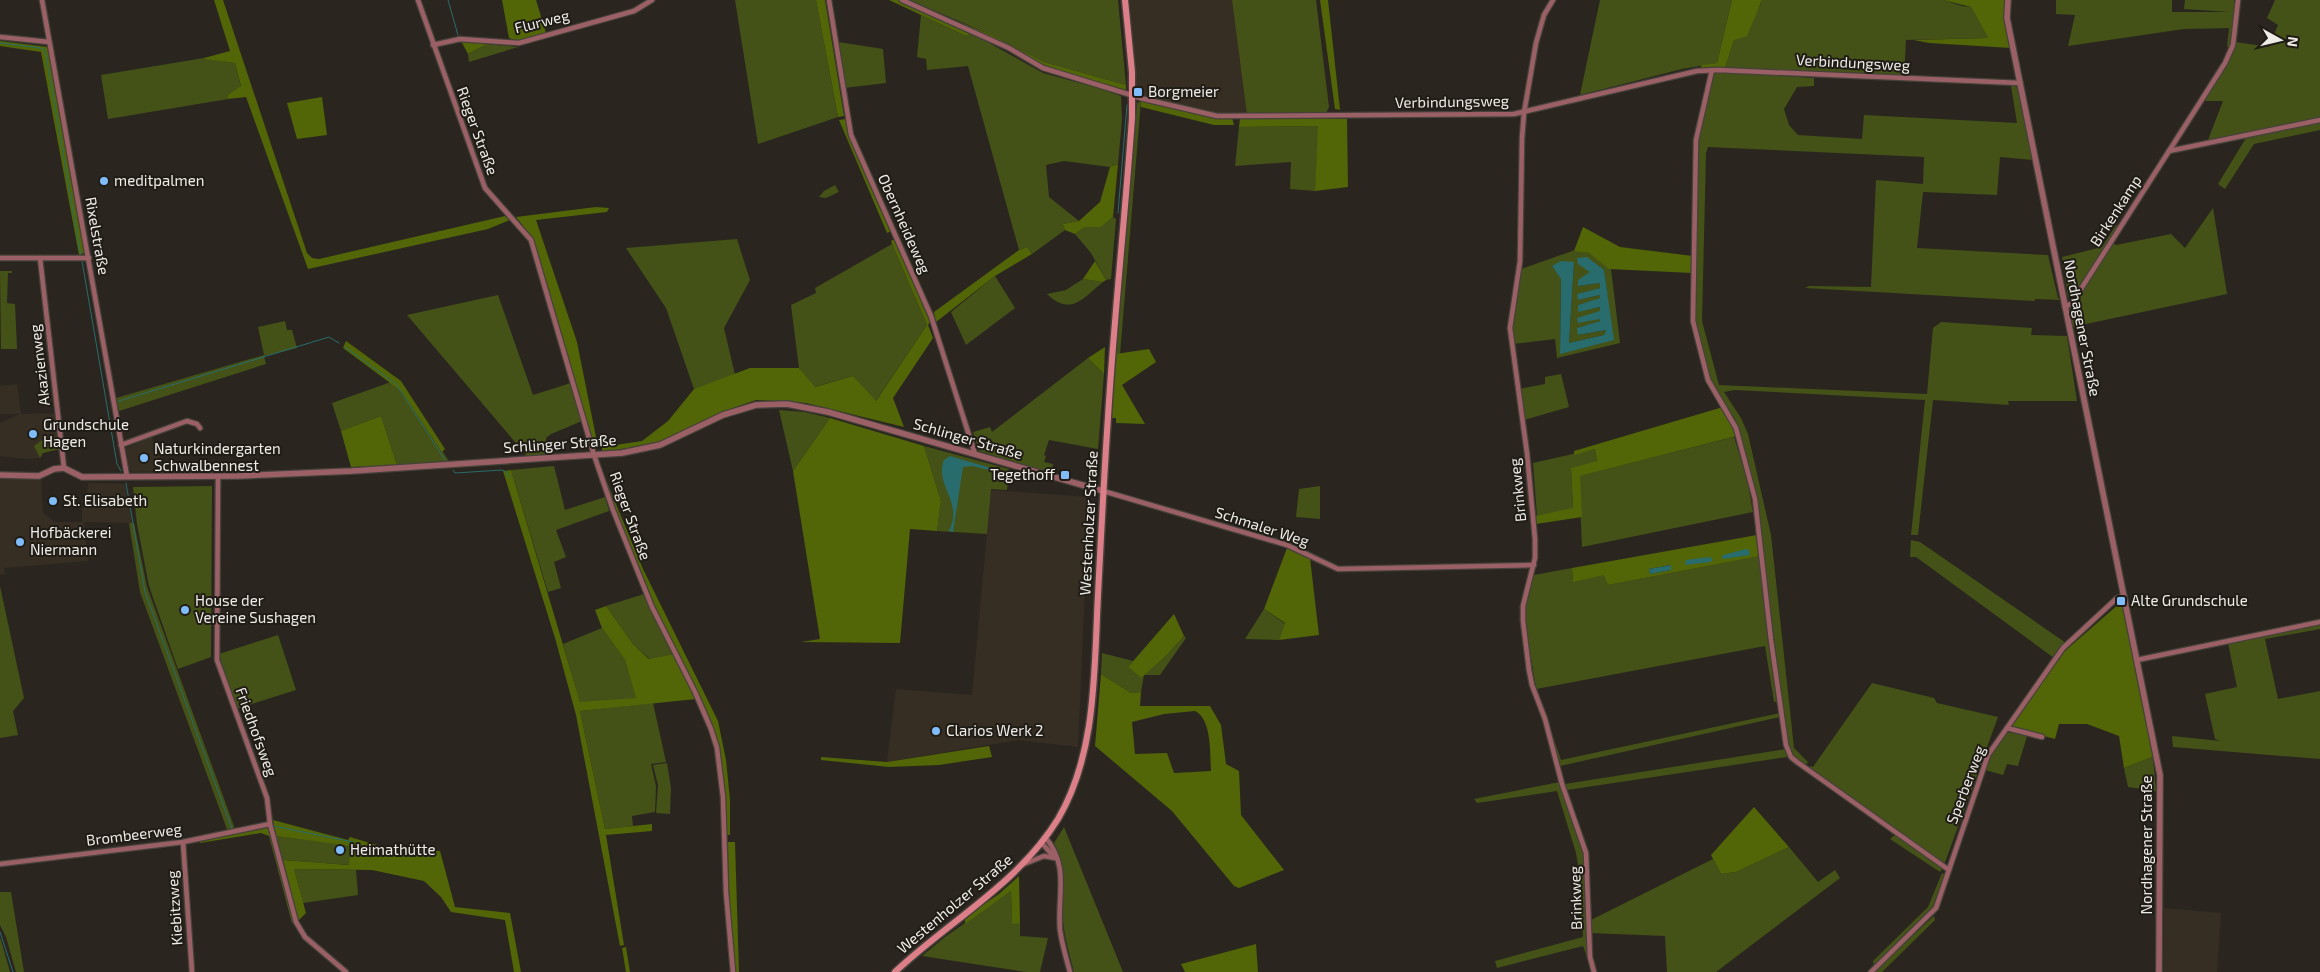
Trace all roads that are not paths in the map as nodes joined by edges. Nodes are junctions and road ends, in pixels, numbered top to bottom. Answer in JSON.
{"nodes":[{"id":1,"x":42,"y":0,"type":"edge"},
{"id":2,"x":418,"y":0,"type":"edge"},
{"id":3,"x":652,"y":0,"type":"edge"},
{"id":4,"x":829,"y":0,"type":"edge"},
{"id":5,"x":902,"y":0,"type":"edge"},
{"id":6,"x":1125,"y":0,"type":"edge"},
{"id":7,"x":1553,"y":0,"type":"edge"},
{"id":8,"x":2008,"y":0,"type":"edge"},
{"id":9,"x":2238,"y":0,"type":"edge"},
{"id":10,"x":0,"y":37,"type":"edge"},
{"id":11,"x":49,"y":42,"type":"junction"},
{"id":12,"x":433,"y":45,"type":"junction"},
{"id":13,"x":1712,"y":70,"type":"junction"},
{"id":14,"x":2020,"y":83,"type":"junction"},
{"id":15,"x":1132,"y":96,"type":"junction"},
{"id":16,"x":1524,"y":113,"type":"junction"},
{"id":17,"x":2320,"y":120,"type":"edge"},
{"id":18,"x":2169,"y":151,"type":"junction"},
{"id":19,"x":0,"y":258,"type":"edge"},
{"id":20,"x":40,"y":258,"type":"junction"},
{"id":21,"x":89,"y":258,"type":"junction"},
{"id":22,"x":2066,"y":307,"type":"junction"},
{"id":23,"x":200,"y":428,"type":"dead end"},
{"id":24,"x":121,"y":445,"type":"junction"},
{"id":25,"x":975,"y":454,"type":"junction"},
{"id":26,"x":594,"y":455,"type":"junction"},
{"id":27,"x":64,"y":468,"type":"junction"},
{"id":28,"x":0,"y":475,"type":"edge"},
{"id":29,"x":127,"y":476,"type":"junction"},
{"id":30,"x":218,"y":476,"type":"junction"},
{"id":31,"x":1103,"y":491,"type":"junction"},
{"id":32,"x":1534,"y":565,"type":"junction"},
{"id":33,"x":2124,"y":596,"type":"junction"},
{"id":34,"x":2320,"y":622,"type":"edge"},
{"id":35,"x":2137,"y":660,"type":"junction"},
{"id":36,"x":2007,"y":728,"type":"junction"},
{"id":37,"x":2042,"y":737,"type":"dead end"},
{"id":38,"x":270,"y":824,"type":"junction"},
{"id":39,"x":1043,"y":840,"type":"junction"},
{"id":40,"x":183,"y":842,"type":"junction"},
{"id":41,"x":1057,"y":860,"type":"junction"},
{"id":42,"x":0,"y":864,"type":"edge"},
{"id":43,"x":1021,"y":866,"type":"junction"},
{"id":44,"x":1949,"y":870,"type":"junction"},
{"id":45,"x":192,"y":972,"type":"edge"},
{"id":46,"x":346,"y":972,"type":"edge"},
{"id":47,"x":732,"y":972,"type":"edge"},
{"id":48,"x":895,"y":972,"type":"edge"},
{"id":49,"x":1070,"y":972,"type":"edge"},
{"id":50,"x":1594,"y":972,"type":"edge"},
{"id":51,"x":1871,"y":972,"type":"edge"},
{"id":52,"x":2159,"y":972,"type":"edge"}],
"edges":[{"from":1,"to":11,"type":"street","name":"Rixelstraße"},
{"from":2,"to":12,"type":"street","name":"Rieger Straße"},
{"from":3,"to":12,"type":"street","name":"Flurweg"},
{"from":4,"to":25,"type":"street","name":"Obernheideweg"},
{"from":5,"to":15,"type":"street","name":"Verbindungsweg"},
{"from":6,"to":15,"type":"main road","name":"Westenholzer Straße"},
{"from":7,"to":16,"type":"street","name":"Brinkweg"},
{"from":8,"to":14,"type":"street","name":"Nordhagener Straße"},
{"from":9,"to":18,"type":"street","name":"Birkenkamp"},
{"from":10,"to":11,"type":"street"},
{"from":11,"to":21,"type":"street","name":"Rixelstraße"},
{"from":12,"to":26,"type":"street","name":"Rieger Straße"},
{"from":13,"to":14,"type":"street","name":"Verbindungsweg"},
{"from":13,"to":16,"type":"street","name":"Verbindungsweg"},
{"from":13,"to":44,"type":"street"},
{"from":14,"to":22,"type":"street","name":"Nordhagener Straße"},
{"from":15,"to":16,"type":"street","name":"Verbindungsweg"},
{"from":15,"to":31,"type":"main road","name":"Westenholzer Straße"},
{"from":16,"to":32,"type":"street","name":"Brinkweg"},
{"from":17,"to":18,"type":"street"},
{"from":18,"to":22,"type":"street","name":"Birkenkamp"},
{"from":19,"to":20,"type":"street"},
{"from":20,"to":21,"type":"street"},
{"from":20,"to":27,"type":"street","name":"Akazienweg"},
{"from":21,"to":24,"type":"street","name":"Rixelstraße"},
{"from":22,"to":33,"type":"street","name":"Nordhagener Straße"},
{"from":23,"to":24,"type":"street"},
{"from":24,"to":29,"type":"street","name":"Rixelstraße"},
{"from":25,"to":26,"type":"street","name":"Schlinger Straße"},
{"from":25,"to":31,"type":"street","name":"Schlinger Straße"},
{"from":26,"to":30,"type":"street","name":"Schlinger Straße"},
{"from":26,"to":47,"type":"street","name":"Rieger Straße"},
{"from":27,"to":28,"type":"street"},
{"from":27,"to":29,"type":"street","name":"Schlinger Straße"},
{"from":29,"to":30,"type":"street","name":"Schlinger Straße"},
{"from":30,"to":38,"type":"street","name":"Friedhofsweg"},
{"from":31,"to":32,"type":"street","name":"Schmaler Weg"},
{"from":31,"to":39,"type":"main road","name":"Westenholzer Straße"},
{"from":32,"to":50,"type":"street","name":"Brinkweg"},
{"from":33,"to":35,"type":"street","name":"Nordhagener Straße"},
{"from":33,"to":36,"type":"street","name":"Sperberweg"},
{"from":34,"to":35,"type":"street"},
{"from":35,"to":52,"type":"street","name":"Nordhagener Straße"},
{"from":36,"to":37,"type":"street"},
{"from":36,"to":44,"type":"street","name":"Sperberweg"},
{"from":38,"to":40,"type":"street","name":"Brombeerweg"},
{"from":38,"to":46,"type":"street","name":"Friedhofsweg"},
{"from":39,"to":41,"type":"street"},
{"from":39,"to":43,"type":"main road","name":"Westenholzer Straße"},
{"from":40,"to":42,"type":"street","name":"Brombeerweg"},
{"from":40,"to":45,"type":"street","name":"Kiebitzweg"},
{"from":41,"to":43,"type":"street"},
{"from":41,"to":49,"type":"street"},
{"from":43,"to":48,"type":"main road","name":"Westenholzer Straße"},
{"from":44,"to":51,"type":"street","name":"Sperberweg"}]}
